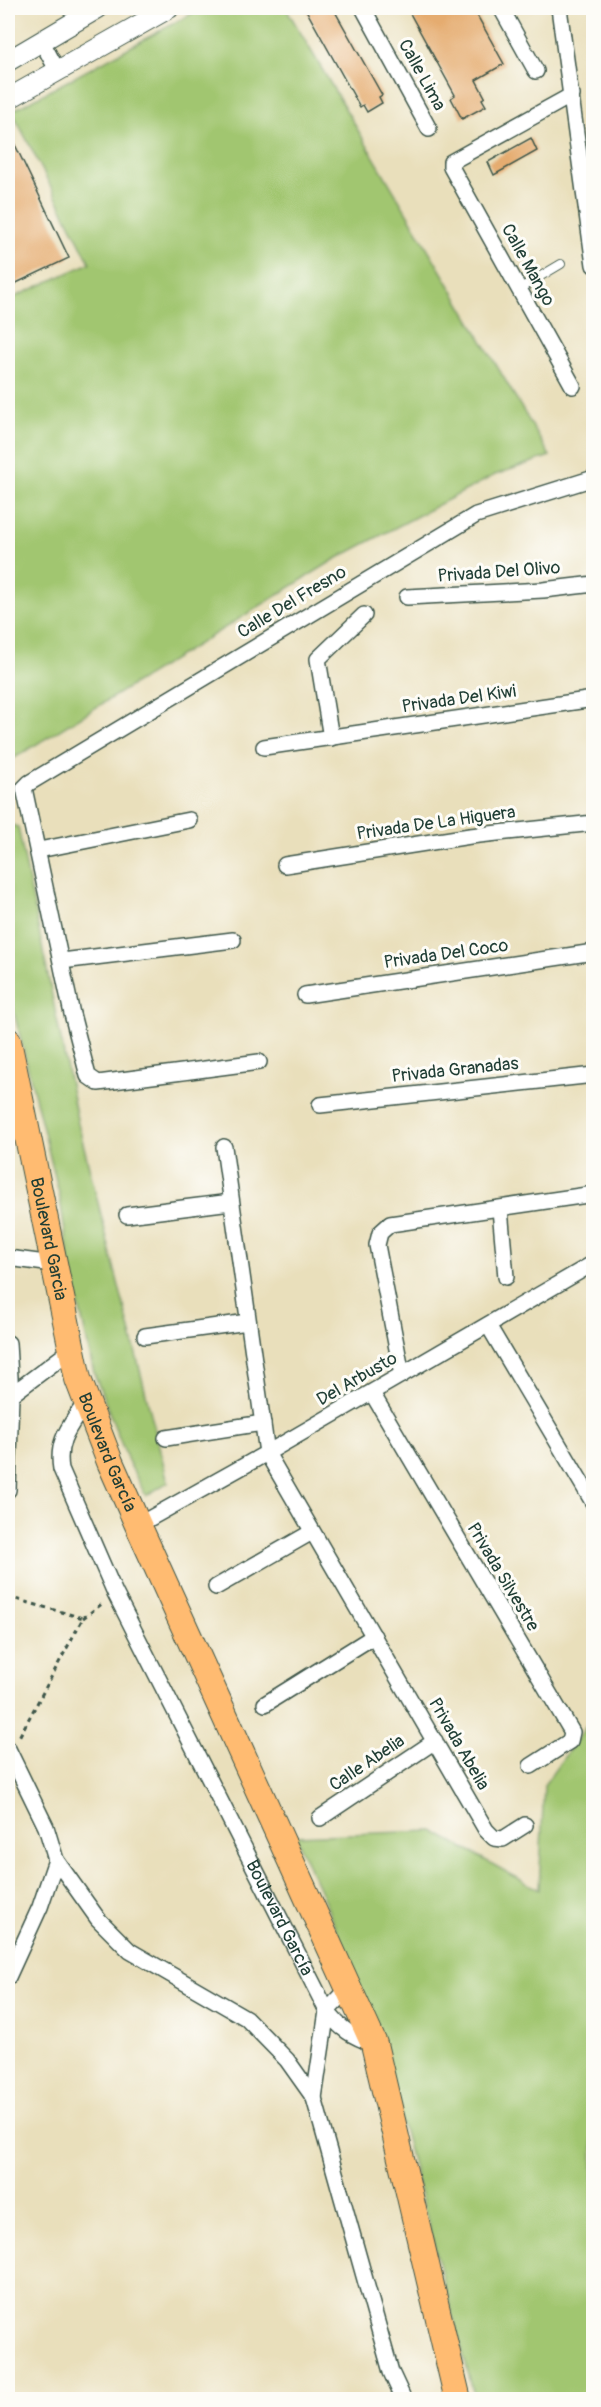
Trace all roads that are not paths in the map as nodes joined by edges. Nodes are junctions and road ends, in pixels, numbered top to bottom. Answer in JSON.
{"nodes":[{"id":1,"x":98,"y":8,"type":"edge"},
{"id":2,"x":169,"y":8,"type":"edge"},
{"id":3,"x":363,"y":8,"type":"edge"},
{"id":4,"x":501,"y":8,"type":"edge"},
{"id":5,"x":560,"y":8,"type":"edge"},
{"id":6,"x":40,"y":40,"type":"junction"},
{"id":7,"x":8,"y":61,"type":"edge"},
{"id":8,"x":57,"y":70,"type":"junction"},
{"id":9,"x":536,"y":71,"type":"dead end"},
{"id":10,"x":572,"y":95,"type":"junction"},
{"id":11,"x":8,"y":99,"type":"edge"},
{"id":12,"x":429,"y":129,"type":"dead end"},
{"id":13,"x":592,"y":243,"type":"edge"},
{"id":14,"x":561,"y":264,"type":"dead end"},
{"id":15,"x":594,"y":265,"type":"edge"},
{"id":16,"x":519,"y":289,"type":"junction"},
{"id":17,"x":573,"y":386,"type":"dead end"},
{"id":18,"x":594,"y":478,"type":"edge"},
{"id":19,"x":594,"y":584,"type":"edge"},
{"id":20,"x":407,"y":597,"type":"dead end"},
{"id":21,"x":364,"y":615,"type":"dead end"},
{"id":22,"x":594,"y":699,"type":"edge"},
{"id":23,"x":331,"y":738,"type":"junction"},
{"id":24,"x":264,"y":747,"type":"dead end"},
{"id":25,"x":189,"y":820,"type":"dead end"},
{"id":26,"x":594,"y":823,"type":"edge"},
{"id":27,"x":39,"y":850,"type":"junction"},
{"id":28,"x":285,"y":865,"type":"dead end"},
{"id":29,"x":233,"y":940,"type":"dead end"},
{"id":30,"x":594,"y":952,"type":"edge"},
{"id":31,"x":62,"y":961,"type":"junction"},
{"id":32,"x":305,"y":995,"type":"dead end"},
{"id":33,"x":8,"y":1041,"type":"edge"},
{"id":34,"x":259,"y":1062,"type":"dead end"},
{"id":35,"x":594,"y":1075,"type":"edge"},
{"id":36,"x":13,"y":1100,"type":"edge"},
{"id":37,"x":321,"y":1105,"type":"dead end"},
{"id":38,"x":224,"y":1147,"type":"dead end"},
{"id":39,"x":594,"y":1194,"type":"edge"},
{"id":40,"x":231,"y":1202,"type":"junction"},
{"id":41,"x":500,"y":1209,"type":"junction"},
{"id":42,"x":127,"y":1215,"type":"dead end"},
{"id":43,"x":8,"y":1258,"type":"edge"},
{"id":44,"x":594,"y":1263,"type":"edge"},
{"id":45,"x":53,"y":1264,"type":"junction"},
{"id":46,"x":506,"y":1277,"type":"dead end"},
{"id":47,"x":249,"y":1322,"type":"junction"},
{"id":48,"x":488,"y":1325,"type":"junction"},
{"id":49,"x":145,"y":1336,"type":"dead end"},
{"id":50,"x":8,"y":1343,"type":"edge"},
{"id":51,"x":71,"y":1350,"type":"junction"},
{"id":52,"x":402,"y":1375,"type":"junction"},
{"id":53,"x":372,"y":1393,"type":"junction"},
{"id":54,"x":11,"y":1395,"type":"junction"},
{"id":55,"x":86,"y":1401,"type":"junction"},
{"id":56,"x":263,"y":1424,"type":"junction"},
{"id":57,"x":166,"y":1438,"type":"dead end"},
{"id":58,"x":267,"y":1454,"type":"junction"},
{"id":59,"x":8,"y":1490,"type":"edge"},
{"id":60,"x":594,"y":1504,"type":"edge"},
{"id":61,"x":138,"y":1525,"type":"junction"},
{"id":62,"x":312,"y":1532,"type":"junction"},
{"id":63,"x":216,"y":1587,"type":"dead end"},
{"id":64,"x":374,"y":1636,"type":"junction"},
{"id":65,"x":266,"y":1704,"type":"dead end"},
{"id":66,"x":435,"y":1741,"type":"junction"},
{"id":67,"x":9,"y":1752,"type":"edge"},
{"id":68,"x":531,"y":1766,"type":"dead end"},
{"id":69,"x":320,"y":1818,"type":"dead end"},
{"id":70,"x":525,"y":1825,"type":"dead end"},
{"id":71,"x":56,"y":1860,"type":"junction"},
{"id":72,"x":8,"y":1977,"type":"edge"},
{"id":73,"x":350,"y":1987,"type":"junction"},
{"id":74,"x":327,"y":2011,"type":"junction"},
{"id":75,"x":374,"y":2044,"type":"junction"},
{"id":76,"x":314,"y":2098,"type":"junction"},
{"id":77,"x":404,"y":2400,"type":"edge"},
{"id":78,"x":458,"y":2400,"type":"edge"}],
"edges":[{"from":1,"to":6,"type":"street"},
{"from":2,"to":8,"type":"street"},
{"from":3,"to":12,"type":"street","name":"Calle Lima"},
{"from":4,"to":9,"type":"street"},
{"from":5,"to":10,"type":"street"},
{"from":6,"to":7,"type":"street"},
{"from":6,"to":8,"type":"street"},
{"from":8,"to":11,"type":"street"},
{"from":10,"to":13,"type":"street"},
{"from":10,"to":16,"type":"street","name":"Calle Mango"},
{"from":13,"to":15,"type":"street"},
{"from":14,"to":16,"type":"lane"},
{"from":16,"to":17,"type":"street","name":"Calle Mango"},
{"from":18,"to":27,"type":"street","name":"Calle Del Fresno"},
{"from":19,"to":20,"type":"street","name":"Privada Del Olivo"},
{"from":21,"to":23,"type":"street"},
{"from":22,"to":23,"type":"street","name":"Privada Del Kiwi"},
{"from":23,"to":24,"type":"street","name":"Privada Del Kiwi"},
{"from":25,"to":27,"type":"street"},
{"from":26,"to":28,"type":"street","name":"Privada De La Higuera"},
{"from":27,"to":31,"type":"street"},
{"from":29,"to":31,"type":"street"},
{"from":30,"to":32,"type":"street","name":"Privada Del Coco"},
{"from":31,"to":34,"type":"street"},
{"from":33,"to":36,"type":"main road","name":"Boulevard Garcia"},
{"from":35,"to":37,"type":"street","name":"Privada Granadas"},
{"from":36,"to":45,"type":"main road","name":"Boulevard Garcia"},
{"from":38,"to":40,"type":"street"},
{"from":39,"to":41,"type":"street"},
{"from":40,"to":42,"type":"street"},
{"from":40,"to":47,"type":"street"},
{"from":41,"to":46,"type":"street"},
{"from":41,"to":52,"type":"street"},
{"from":43,"to":45,"type":"street"},
{"from":44,"to":48,"type":"street","name":"Del Arbusto"},
{"from":45,"to":51,"type":"main road","name":"Boulevard Garcia"},
{"from":47,"to":49,"type":"street"},
{"from":47,"to":56,"type":"street"},
{"from":48,"to":52,"type":"street","name":"Del Arbusto"},
{"from":48,"to":60,"type":"street"},
{"from":50,"to":54,"type":"street"},
{"from":51,"to":54,"type":"street"},
{"from":51,"to":55,"type":"main road","name":"Boulevard Garcia"},
{"from":52,"to":53,"type":"street","name":"Del Arbusto"},
{"from":53,"to":58,"type":"street","name":"Del Arbusto"},
{"from":53,"to":68,"type":"street","name":"Privada Silvestre"},
{"from":54,"to":59,"type":"street"},
{"from":55,"to":61,"type":"main road","name":"Boulevard García"},
{"from":55,"to":74,"type":"street","name":"Boulevard García"},
{"from":56,"to":57,"type":"street"},
{"from":56,"to":58,"type":"street"},
{"from":58,"to":61,"type":"street","name":"Del Arbusto"},
{"from":58,"to":62,"type":"street","name":"Privada Abelia"},
{"from":61,"to":73,"type":"main road","name":"Boulevard García"},
{"from":62,"to":63,"type":"street"},
{"from":62,"to":64,"type":"street","name":"Privada Abelia"},
{"from":64,"to":65,"type":"street"},
{"from":64,"to":66,"type":"street","name":"Privada Abelia"},
{"from":66,"to":69,"type":"street","name":"Calle Abelia"},
{"from":66,"to":70,"type":"street","name":"Privada Abelia"},
{"from":67,"to":71,"type":"street"},
{"from":71,"to":72,"type":"street"},
{"from":71,"to":76,"type":"street"},
{"from":73,"to":74,"type":"street"},
{"from":73,"to":75,"type":"main road","name":"Boulevard García"},
{"from":74,"to":75,"type":"street","name":"Boulevard García"},
{"from":74,"to":76,"type":"street"},
{"from":75,"to":78,"type":"main road","name":"Boulevard García"},
{"from":76,"to":77,"type":"street"}]}
